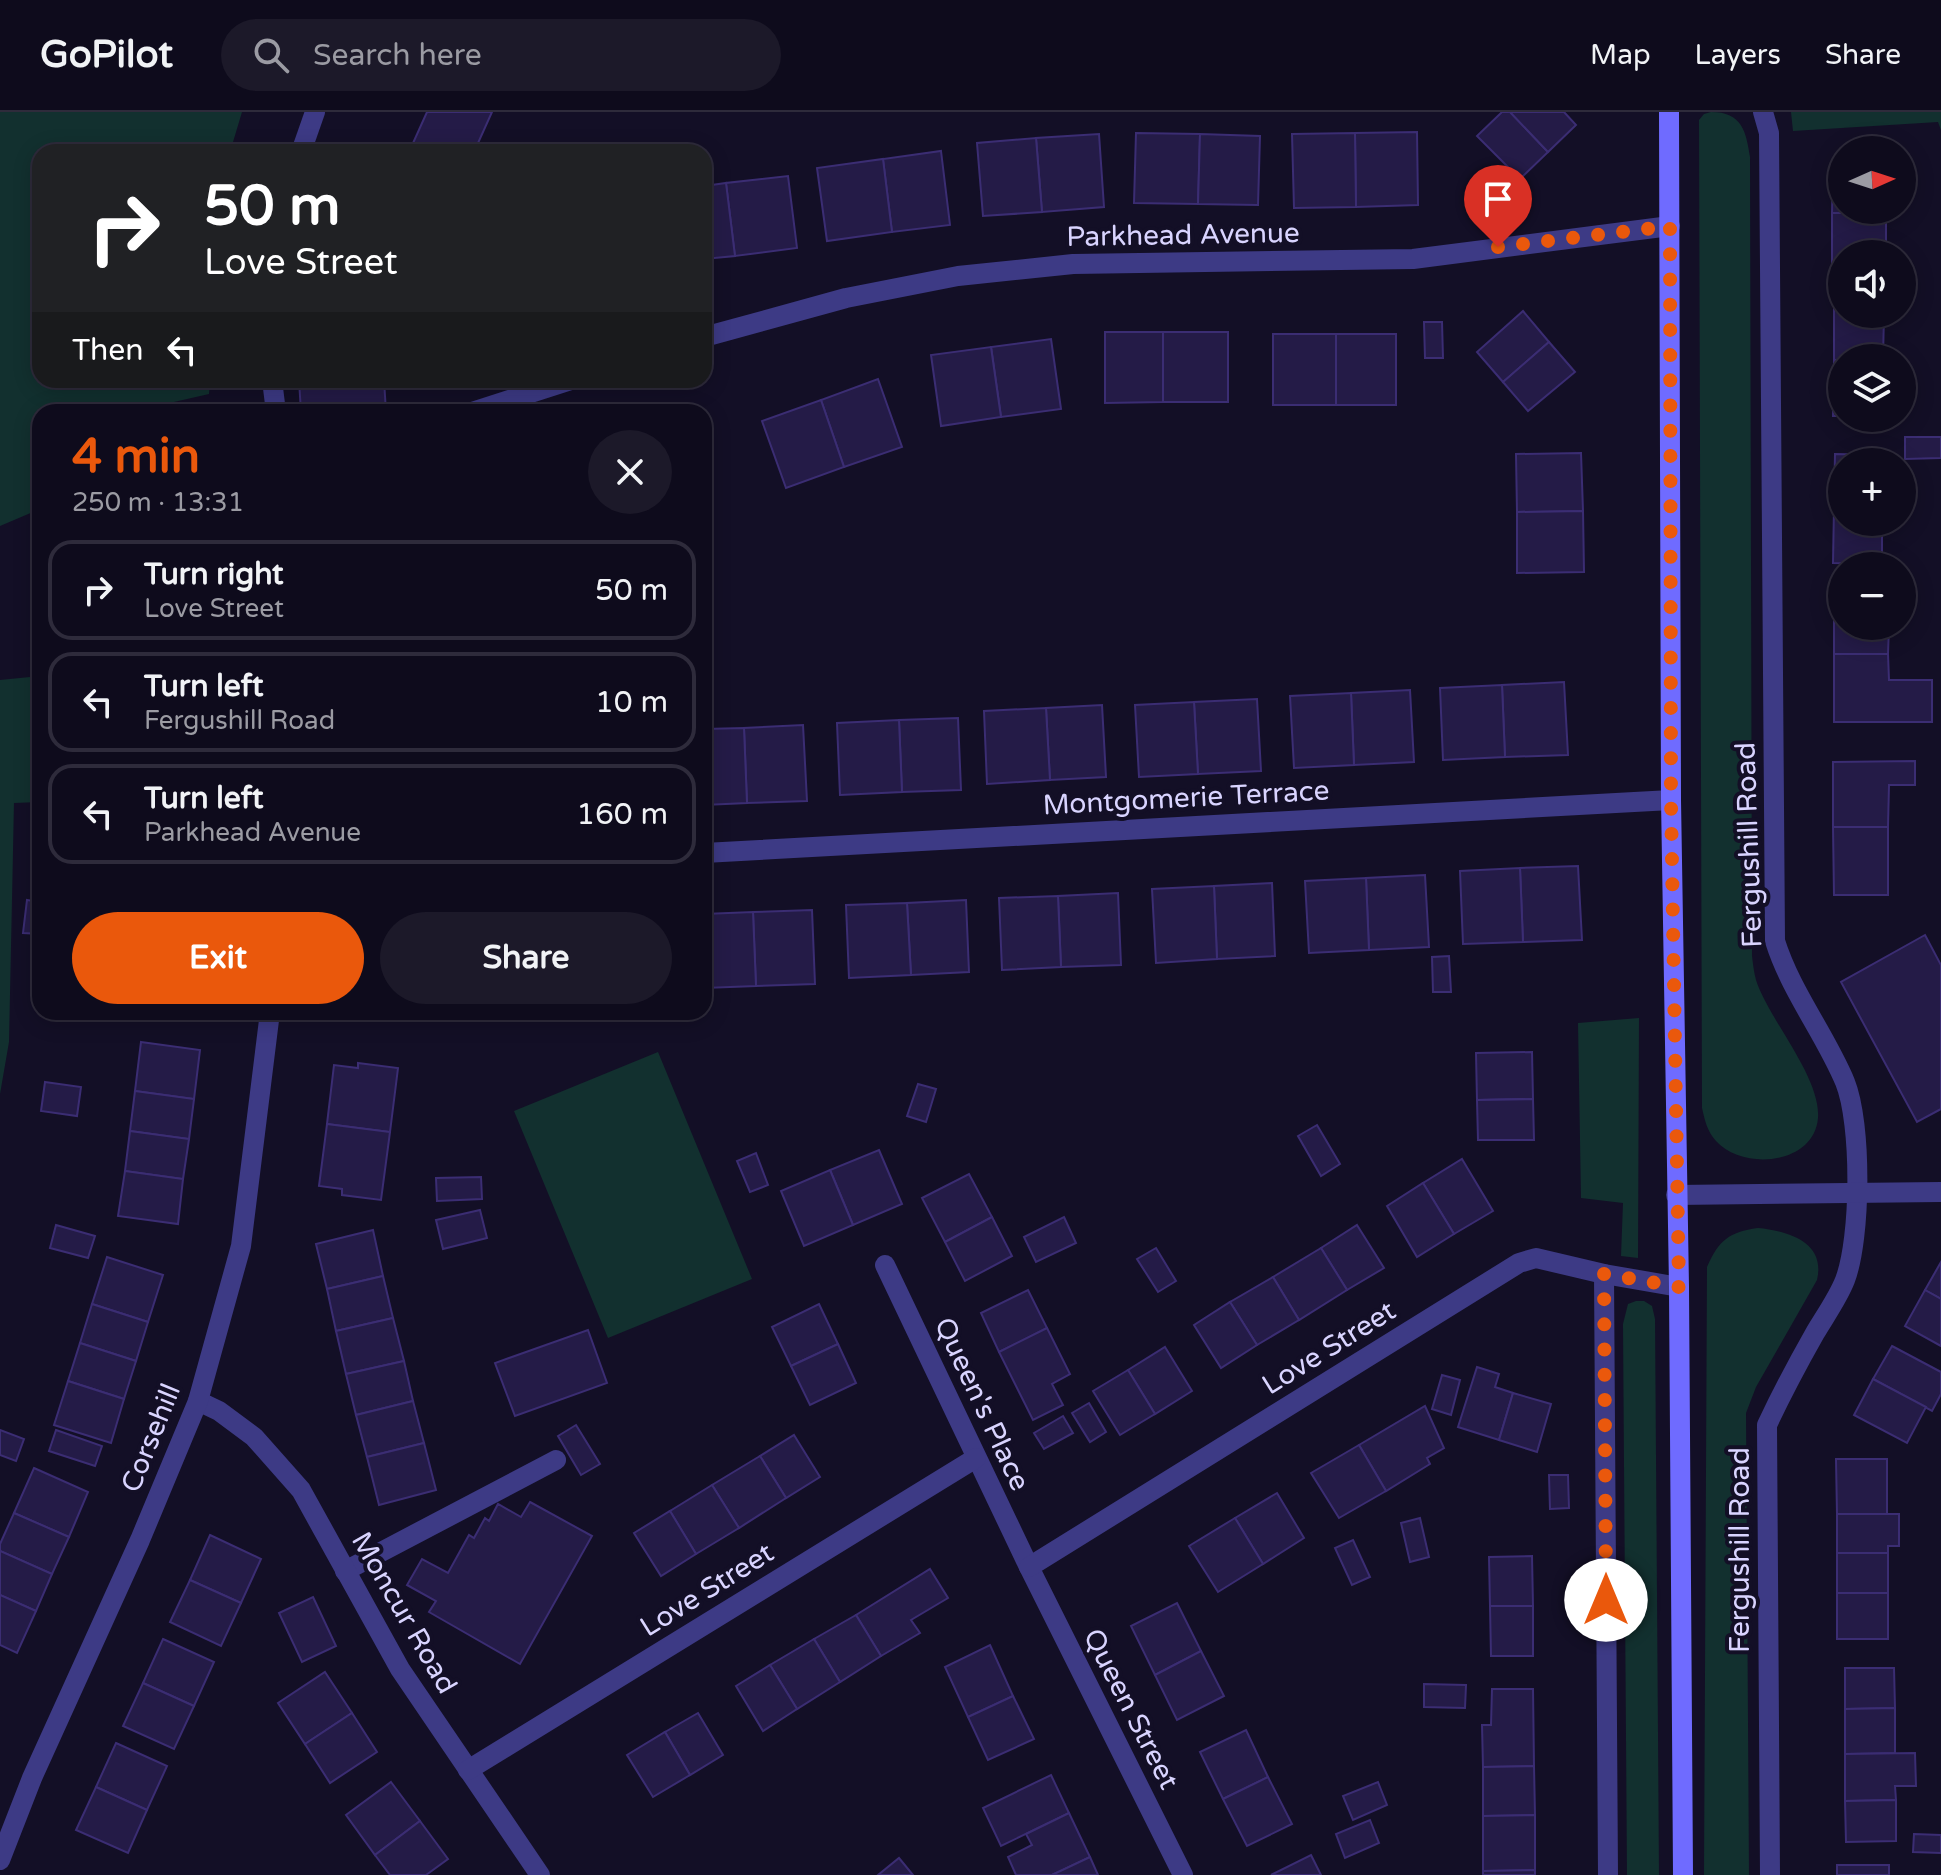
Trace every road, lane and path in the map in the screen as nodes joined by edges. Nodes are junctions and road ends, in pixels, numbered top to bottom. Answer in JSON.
{"nodes":[{"id":1,"x":315,"y":112,"type":"edge"},
{"id":2,"x":1669,"y":112,"type":"edge"},
{"id":3,"x":1763,"y":112,"type":"edge"},
{"id":4,"x":304,"y":144,"type":"edge"},
{"id":5,"x":1670,"y":226,"type":"junction"},
{"id":6,"x":712,"y":335,"type":"edge"},
{"id":7,"x":546,"y":388,"type":"edge"},
{"id":8,"x":497,"y":404,"type":"edge"},
{"id":9,"x":1671,"y":800,"type":"junction"},
{"id":10,"x":712,"y":853,"type":"edge"},
{"id":11,"x":269,"y":1020,"type":"edge"},
{"id":12,"x":1855,"y":1192,"type":"junction"},
{"id":13,"x":1941,"y":1192,"type":"edge"},
{"id":14,"x":1676,"y":1195,"type":"junction"},
{"id":15,"x":885,"y":1265,"type":"dead end"},
{"id":16,"x":1604,"y":1274,"type":"junction"},
{"id":17,"x":1679,"y":1287,"type":"junction"},
{"id":18,"x":198,"y":1401,"type":"junction"},
{"id":19,"x":976,"y":1458,"type":"junction"},
{"id":20,"x":556,"y":1460,"type":"dead end"},
{"id":21,"x":1029,"y":1567,"type":"junction"},
{"id":22,"x":345,"y":1571,"type":"junction"},
{"id":23,"x":468,"y":1770,"type":"junction"},
{"id":24,"x":0,"y":1860,"type":"edge"},
{"id":25,"x":540,"y":1875,"type":"edge"},
{"id":26,"x":1183,"y":1875,"type":"edge"},
{"id":27,"x":1608,"y":1875,"type":"edge"},
{"id":28,"x":1683,"y":1875,"type":"edge"},
{"id":29,"x":1770,"y":1875,"type":"edge"}],
"edges":[{"from":1,"to":4,"type":"street"},
{"from":2,"to":5,"type":"main road","name":"Fergushill Road"},
{"from":3,"to":12,"type":"street","name":"Fergushill Road"},
{"from":5,"to":6,"type":"street","name":"Parkhead Avenue"},
{"from":5,"to":9,"type":"main road","name":"Fergushill Road"},
{"from":7,"to":8,"type":"street"},
{"from":9,"to":10,"type":"street","name":"Montgomerie Terrace"},
{"from":9,"to":14,"type":"main road","name":"Fergushill Road"},
{"from":11,"to":18,"type":"street","name":"Corsehill"},
{"from":12,"to":13,"type":"street"},
{"from":12,"to":14,"type":"street"},
{"from":12,"to":29,"type":"street","name":"Fergushill Road"},
{"from":14,"to":17,"type":"main road","name":"Fergushill Road"},
{"from":15,"to":19,"type":"street","name":"Queen's Place"},
{"from":16,"to":17,"type":"street","name":"Love Street"},
{"from":16,"to":21,"type":"street","name":"Love Street"},
{"from":16,"to":27,"type":"street"},
{"from":17,"to":28,"type":"main road","name":"Fergushill Road"},
{"from":18,"to":22,"type":"street","name":"Moncur Road"},
{"from":18,"to":24,"type":"street","name":"Corsehill"},
{"from":19,"to":21,"type":"street","name":"Queen's Place"},
{"from":19,"to":23,"type":"street","name":"Love Street"},
{"from":20,"to":22,"type":"street"},
{"from":21,"to":26,"type":"street","name":"Queen Street"},
{"from":22,"to":23,"type":"street","name":"Moncur Road"},
{"from":23,"to":25,"type":"street","name":"Moncur Road"}]}
